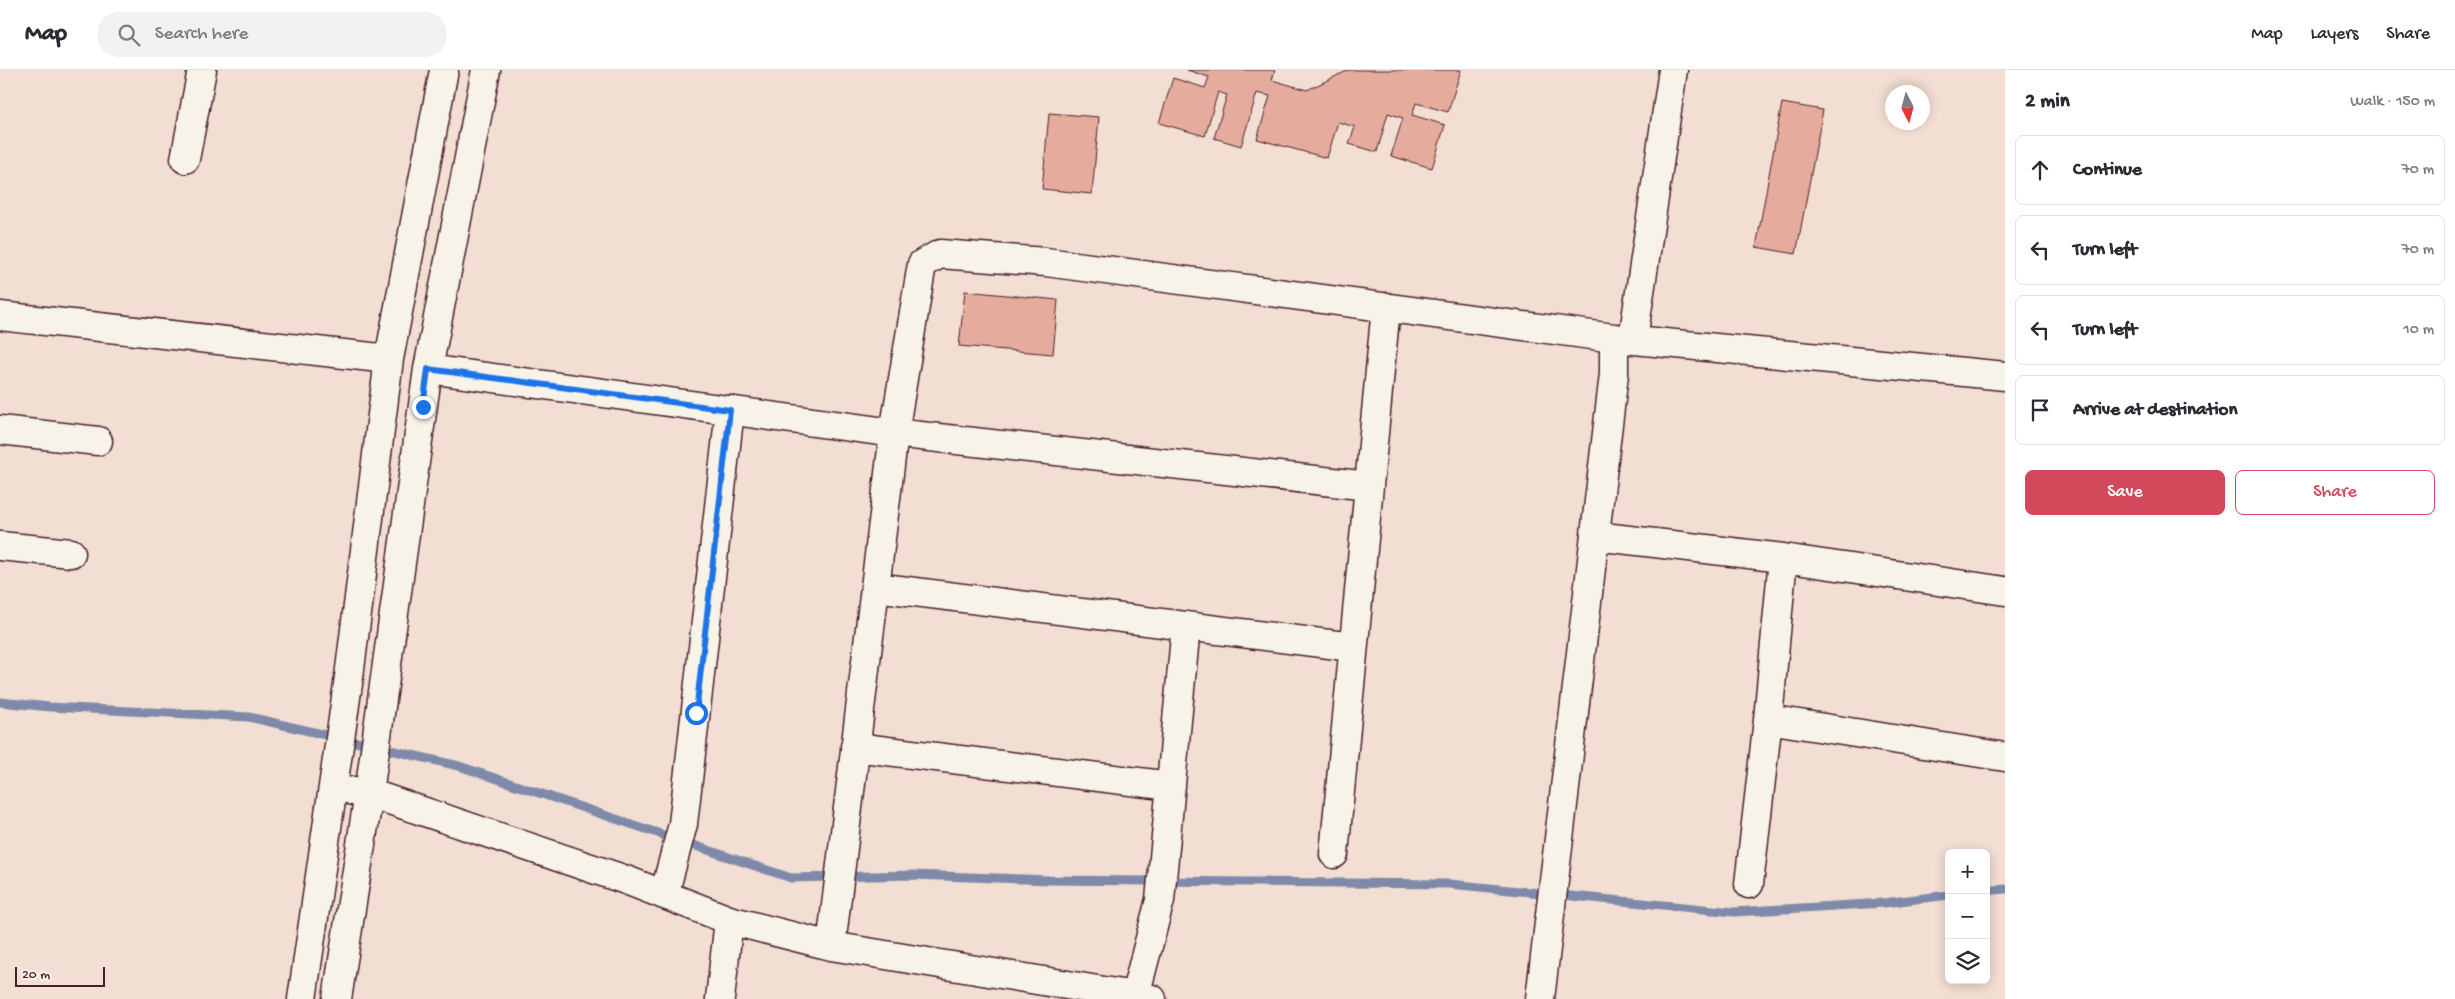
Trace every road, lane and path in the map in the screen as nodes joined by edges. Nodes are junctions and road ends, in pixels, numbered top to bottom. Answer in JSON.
{"nodes":[{"id":1,"x":202,"y":70,"type":"edge"},
{"id":2,"x":444,"y":70,"type":"edge"},
{"id":3,"x":486,"y":70,"type":"edge"},
{"id":4,"x":1673,"y":70,"type":"edge"},
{"id":5,"x":185,"y":159,"type":"dead end"},
{"id":6,"x":1386,"y":307,"type":"junction"},
{"id":7,"x":0,"y":316,"type":"edge"},
{"id":8,"x":1623,"y":338,"type":"junction"},
{"id":9,"x":389,"y":359,"type":"junction"},
{"id":10,"x":428,"y":369,"type":"junction"},
{"id":11,"x":2005,"y":376,"type":"edge"},
{"id":12,"x":730,"y":410,"type":"junction"},
{"id":13,"x":0,"y":430,"type":"edge"},
{"id":14,"x":894,"y":433,"type":"junction"},
{"id":15,"x":98,"y":441,"type":"dead end"},
{"id":16,"x":1369,"y":486,"type":"junction"},
{"id":17,"x":1595,"y":536,"type":"junction"},
{"id":18,"x":0,"y":546,"type":"edge"},
{"id":19,"x":70,"y":552,"type":"dead end"},
{"id":20,"x":1783,"y":558,"type":"junction"},
{"id":21,"x":875,"y":587,"type":"junction"},
{"id":22,"x":2005,"y":591,"type":"edge"},
{"id":23,"x":1186,"y":626,"type":"junction"},
{"id":24,"x":1354,"y":646,"type":"junction"},
{"id":25,"x":1768,"y":719,"type":"junction"},
{"id":26,"x":855,"y":747,"type":"junction"},
{"id":27,"x":2005,"y":757,"type":"edge"},
{"id":28,"x":371,"y":780,"type":"junction"},
{"id":29,"x":1170,"y":786,"type":"junction"},
{"id":30,"x":331,"y":788,"type":"junction"},
{"id":31,"x":1334,"y":854,"type":"dead end"},
{"id":32,"x":1749,"y":884,"type":"dead end"},
{"id":33,"x":664,"y":895,"type":"junction"},
{"id":34,"x":729,"y":920,"type":"junction"},
{"id":35,"x":831,"y":946,"type":"junction"},
{"id":36,"x":1143,"y":998,"type":"edge"},
{"id":37,"x":302,"y":999,"type":"edge"},
{"id":38,"x":337,"y":999,"type":"edge"},
{"id":39,"x":720,"y":999,"type":"edge"},
{"id":40,"x":1540,"y":999,"type":"edge"}],
"edges":[{"from":1,"to":5,"type":"street"},
{"from":2,"to":9,"type":"street"},
{"from":3,"to":10,"type":"street"},
{"from":4,"to":8,"type":"street"},
{"from":6,"to":8,"type":"street"},
{"from":6,"to":14,"type":"street"},
{"from":6,"to":16,"type":"street"},
{"from":7,"to":9,"type":"street"},
{"from":8,"to":11,"type":"street"},
{"from":8,"to":17,"type":"street"},
{"from":9,"to":30,"type":"street"},
{"from":10,"to":12,"type":"street"},
{"from":10,"to":28,"type":"street"},
{"from":12,"to":14,"type":"street"},
{"from":12,"to":33,"type":"street"},
{"from":13,"to":15,"type":"street"},
{"from":14,"to":16,"type":"street"},
{"from":14,"to":21,"type":"street"},
{"from":16,"to":24,"type":"street"},
{"from":17,"to":20,"type":"street"},
{"from":17,"to":40,"type":"street"},
{"from":18,"to":19,"type":"street"},
{"from":20,"to":22,"type":"street"},
{"from":20,"to":25,"type":"street"},
{"from":21,"to":23,"type":"street"},
{"from":21,"to":26,"type":"street"},
{"from":23,"to":24,"type":"street"},
{"from":23,"to":29,"type":"street"},
{"from":24,"to":31,"type":"street"},
{"from":25,"to":27,"type":"street"},
{"from":25,"to":32,"type":"street"},
{"from":26,"to":29,"type":"street"},
{"from":26,"to":35,"type":"street"},
{"from":28,"to":30,"type":"street"},
{"from":28,"to":33,"type":"street"},
{"from":28,"to":38,"type":"street"},
{"from":29,"to":36,"type":"street"},
{"from":30,"to":37,"type":"street"},
{"from":33,"to":34,"type":"street"},
{"from":34,"to":35,"type":"street"},
{"from":34,"to":39,"type":"street"},
{"from":35,"to":36,"type":"street"}]}
